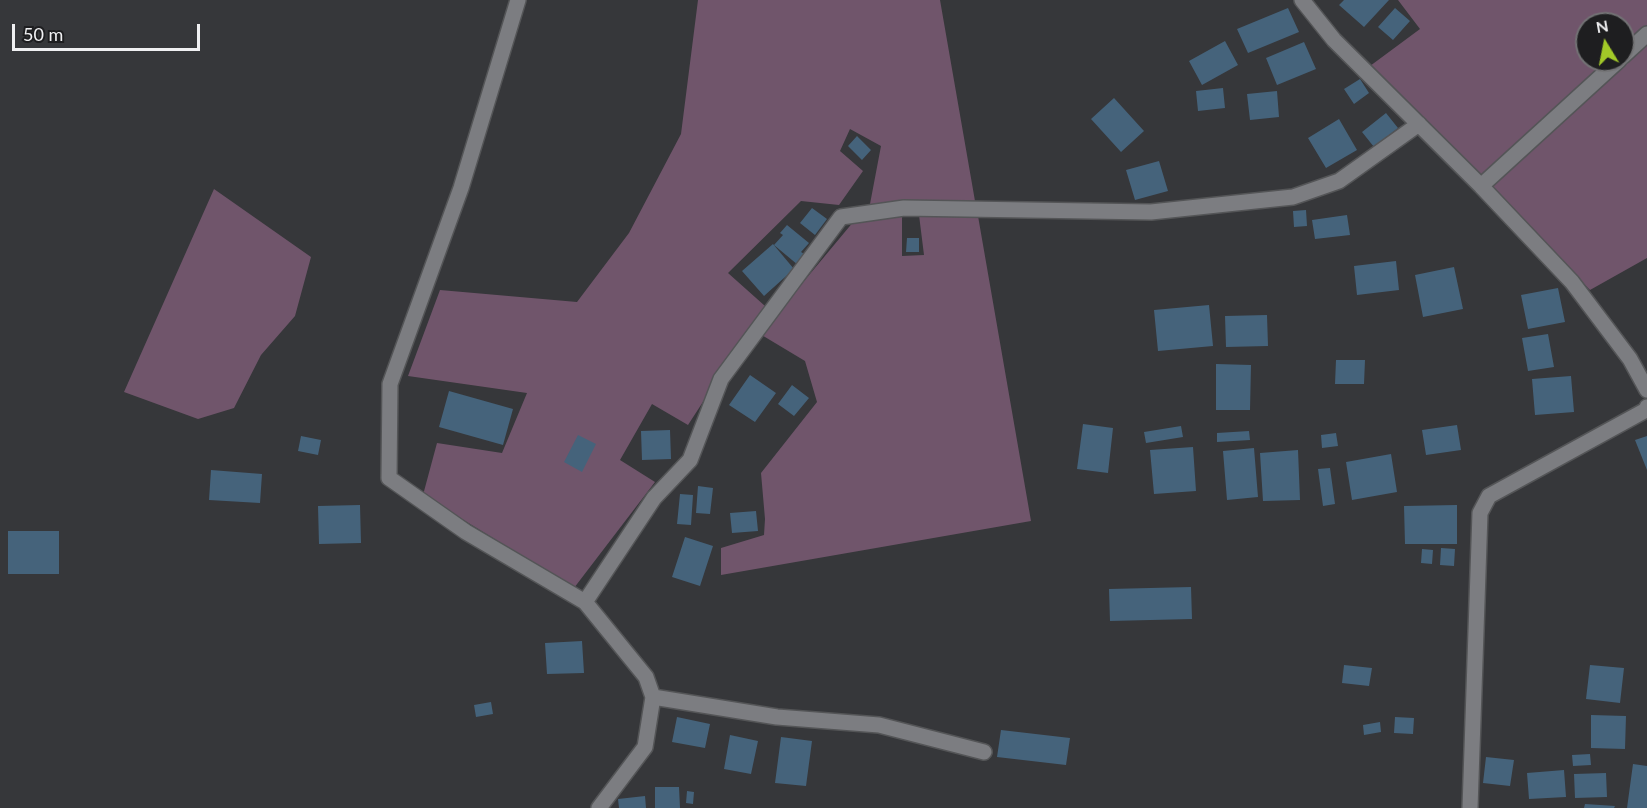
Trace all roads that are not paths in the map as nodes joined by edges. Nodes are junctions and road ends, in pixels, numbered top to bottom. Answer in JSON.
{"nodes":[{"id":1,"x":518,"y":0,"type":"edge"},
{"id":2,"x":1302,"y":0,"type":"edge"},
{"id":3,"x":1647,"y":34,"type":"edge"},
{"id":4,"x":1635,"y":45,"type":"edge"},
{"id":5,"x":1606,"y":72,"type":"edge"},
{"id":6,"x":1419,"y":124,"type":"junction"},
{"id":7,"x":1481,"y":186,"type":"junction"},
{"id":8,"x":1647,"y":390,"type":"edge"},
{"id":9,"x":1647,"y":407,"type":"edge"},
{"id":10,"x":585,"y":602,"type":"junction"},
{"id":11,"x":653,"y":697,"type":"junction"},
{"id":12,"x":984,"y":752,"type":"dead end"},
{"id":13,"x":599,"y":808,"type":"edge"},
{"id":14,"x":1470,"y":808,"type":"edge"}],
"edges":[{"from":1,"to":10,"type":"street"},
{"from":2,"to":6,"type":"street"},
{"from":3,"to":4,"type":"street"},
{"from":5,"to":7,"type":"street"},
{"from":6,"to":7,"type":"street"},
{"from":6,"to":10,"type":"street"},
{"from":7,"to":8,"type":"street"},
{"from":9,"to":14,"type":"street"},
{"from":10,"to":11,"type":"street"},
{"from":11,"to":12,"type":"street"},
{"from":11,"to":13,"type":"street"}]}
